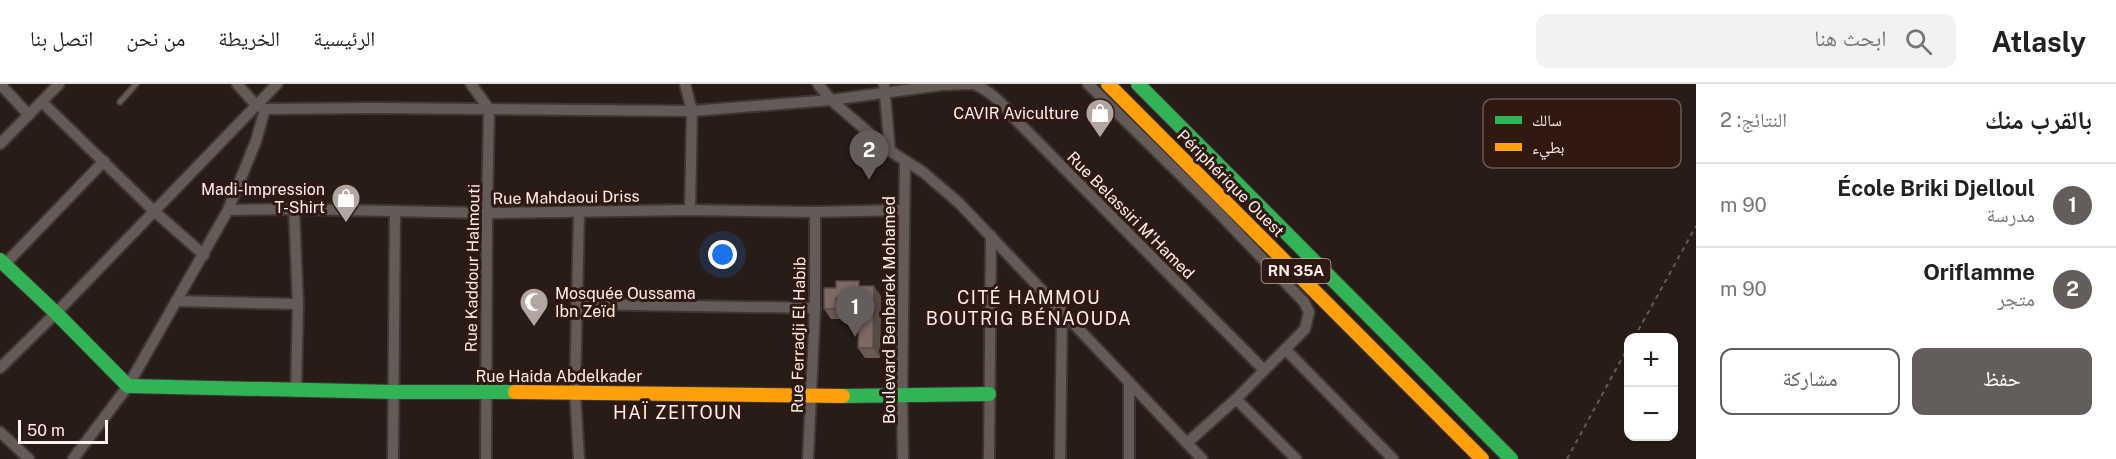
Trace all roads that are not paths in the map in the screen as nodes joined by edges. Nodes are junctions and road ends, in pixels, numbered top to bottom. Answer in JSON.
{"nodes":[{"id":1,"x":0,"y":84,"type":"edge"},
{"id":2,"x":59,"y":84,"type":"edge"},
{"id":3,"x":237,"y":84,"type":"edge"},
{"id":4,"x":277,"y":84,"type":"edge"},
{"id":5,"x":471,"y":84,"type":"edge"},
{"id":6,"x":685,"y":84,"type":"edge"},
{"id":7,"x":818,"y":84,"type":"edge"},
{"id":8,"x":973,"y":84,"type":"edge"},
{"id":9,"x":1088,"y":84,"type":"edge"},
{"id":10,"x":1108,"y":84,"type":"edge"},
{"id":11,"x":1138,"y":84,"type":"edge"},
{"id":12,"x":131,"y":86,"type":"edge"},
{"id":13,"x":885,"y":88,"type":"edge"},
{"id":14,"x":831,"y":100,"type":"junction"},
{"id":15,"x":42,"y":102,"type":"junction"},
{"id":16,"x":120,"y":102,"type":"dead end"},
{"id":17,"x":260,"y":107,"type":"junction"},
{"id":18,"x":489,"y":109,"type":"junction"},
{"id":19,"x":692,"y":111,"type":"junction"},
{"id":20,"x":29,"y":115,"type":"junction"},
{"id":21,"x":0,"y":144,"type":"edge"},
{"id":22,"x":890,"y":151,"type":"junction"},
{"id":23,"x":104,"y":161,"type":"junction"},
{"id":24,"x":905,"y":161,"type":"junction"},
{"id":25,"x":294,"y":209,"type":"junction"},
{"id":26,"x":228,"y":210,"type":"junction"},
{"id":27,"x":690,"y":210,"type":"junction"},
{"id":28,"x":903,"y":210,"type":"junction"},
{"id":29,"x":154,"y":211,"type":"junction"},
{"id":30,"x":395,"y":211,"type":"junction"},
{"id":31,"x":814,"y":212,"type":"junction"},
{"id":32,"x":487,"y":213,"type":"junction"},
{"id":33,"x":579,"y":213,"type":"junction"},
{"id":34,"x":991,"y":236,"type":"junction"},
{"id":35,"x":204,"y":255,"type":"junction"},
{"id":36,"x":2,"y":262,"type":"edge"},
{"id":37,"x":176,"y":301,"type":"junction"},
{"id":38,"x":298,"y":304,"type":"junction"},
{"id":39,"x":578,"y":304,"type":"junction"},
{"id":40,"x":815,"y":308,"type":"junction"},
{"id":41,"x":1062,"y":312,"type":"junction"},
{"id":42,"x":56,"y":313,"type":"junction"},
{"id":43,"x":1285,"y":349,"type":"junction"},
{"id":44,"x":0,"y":368,"type":"edge"},
{"id":45,"x":1264,"y":370,"type":"junction"},
{"id":46,"x":1129,"y":382,"type":"junction"},
{"id":47,"x":128,"y":386,"type":"junction"},
{"id":48,"x":296,"y":391,"type":"junction"},
{"id":49,"x":485,"y":391,"type":"junction"},
{"id":50,"x":393,"y":392,"type":"junction"},
{"id":51,"x":575,"y":392,"type":"junction"},
{"id":52,"x":902,"y":394,"type":"junction"},
{"id":53,"x":989,"y":394,"type":"junction"},
{"id":54,"x":812,"y":396,"type":"junction"},
{"id":55,"x":1236,"y":399,"type":"junction"},
{"id":56,"x":0,"y":432,"type":"edge"},
{"id":57,"x":1187,"y":443,"type":"junction"},
{"id":58,"x":29,"y":459,"type":"edge"},
{"id":59,"x":73,"y":459,"type":"edge"},
{"id":60,"x":393,"y":459,"type":"edge"},
{"id":61,"x":486,"y":459,"type":"edge"},
{"id":62,"x":579,"y":459,"type":"edge"},
{"id":63,"x":808,"y":459,"type":"edge"},
{"id":64,"x":903,"y":459,"type":"edge"},
{"id":65,"x":989,"y":459,"type":"edge"},
{"id":66,"x":1060,"y":459,"type":"edge"},
{"id":67,"x":1129,"y":459,"type":"edge"},
{"id":68,"x":1202,"y":459,"type":"edge"},
{"id":69,"x":1296,"y":459,"type":"edge"},
{"id":70,"x":1393,"y":459,"type":"edge"},
{"id":71,"x":1482,"y":459,"type":"edge"},
{"id":72,"x":1511,"y":459,"type":"edge"}],
"edges":[{"from":1,"to":20,"type":"street"},
{"from":2,"to":15,"type":"street"},
{"from":3,"to":17,"type":"street"},
{"from":4,"to":17,"type":"street"},
{"from":5,"to":18,"type":"street"},
{"from":6,"to":19,"type":"street"},
{"from":7,"to":14,"type":"street"},
{"from":8,"to":13,"type":"street","name":"Rue Belassiri M'Hamed"},
{"from":8,"to":45,"type":"street","name":"Rue Belassiri M'Hamed"},
{"from":9,"to":43,"type":"street"},
{"from":10,"to":71,"type":"main road","name":"Périphérique Ouest","number":"RN 35A"},
{"from":11,"to":72,"type":"main road","name":"Périphérique Ouest","number":"RN 35A"},
{"from":12,"to":16,"type":"lane"},
{"from":13,"to":14,"type":"street","name":"Rue Belassiri M'Hamed"},
{"from":13,"to":22,"type":"street"},
{"from":14,"to":19,"type":"street","name":"Rue Belassiri M'Hamed"},
{"from":14,"to":22,"type":"street"},
{"from":15,"to":20,"type":"street"},
{"from":15,"to":23,"type":"street"},
{"from":17,"to":18,"type":"street","name":"Rue Belassiri M'Hamed"},
{"from":17,"to":26,"type":"street"},
{"from":17,"to":29,"type":"street"},
{"from":18,"to":19,"type":"street","name":"Rue Belassiri M'Hamed"},
{"from":18,"to":32,"type":"street","name":"Rue Kaddour Halmouti"},
{"from":19,"to":27,"type":"street"},
{"from":20,"to":21,"type":"street"},
{"from":22,"to":24,"type":"street"},
{"from":23,"to":29,"type":"street"},
{"from":23,"to":36,"type":"street"},
{"from":24,"to":28,"type":"street","name":"Boulevard Benbarek Mohamed"},
{"from":24,"to":34,"type":"street"},
{"from":25,"to":26,"type":"street","name":"Rue Mahdaoui Driss"},
{"from":25,"to":30,"type":"street","name":"Rue Mahdaoui Driss"},
{"from":25,"to":38,"type":"street"},
{"from":26,"to":35,"type":"street"},
{"from":27,"to":31,"type":"street","name":"Rue Mahdaoui Driss"},
{"from":27,"to":33,"type":"street","name":"Rue Mahdaoui Driss"},
{"from":28,"to":31,"type":"street","name":"Rue Mahdaoui Driss"},
{"from":28,"to":52,"type":"street","name":"Boulevard Benbarek Mohamed"},
{"from":29,"to":35,"type":"street"},
{"from":29,"to":42,"type":"street"},
{"from":30,"to":32,"type":"street","name":"Rue Mahdaoui Driss"},
{"from":30,"to":50,"type":"street"},
{"from":31,"to":40,"type":"street","name":"Rue Ferradji El Habib"},
{"from":32,"to":33,"type":"street","name":"Rue Mahdaoui Driss"},
{"from":32,"to":49,"type":"street","name":"Rue Kaddour Halmouti"},
{"from":33,"to":39,"type":"street"},
{"from":34,"to":41,"type":"street"},
{"from":34,"to":53,"type":"street"},
{"from":35,"to":37,"type":"street"},
{"from":36,"to":42,"type":"main road"},
{"from":37,"to":38,"type":"street"},
{"from":37,"to":47,"type":"street"},
{"from":38,"to":48,"type":"street"},
{"from":39,"to":40,"type":"street"},
{"from":39,"to":51,"type":"street"},
{"from":40,"to":54,"type":"street","name":"Rue Ferradji El Habib"},
{"from":41,"to":46,"type":"street"},
{"from":41,"to":66,"type":"street"},
{"from":42,"to":44,"type":"street"},
{"from":42,"to":47,"type":"main road"},
{"from":43,"to":45,"type":"street"},
{"from":43,"to":70,"type":"street"},
{"from":45,"to":55,"type":"street"},
{"from":46,"to":57,"type":"street"},
{"from":46,"to":67,"type":"street"},
{"from":47,"to":48,"type":"main road","name":"Rue Haida Abdelkader"},
{"from":47,"to":59,"type":"street"},
{"from":48,"to":50,"type":"main road","name":"Rue Haida Abdelkader"},
{"from":49,"to":50,"type":"main road","name":"Rue Haida Abdelkader"},
{"from":49,"to":51,"type":"main road","name":"Rue Haida Abdelkader"},
{"from":49,"to":61,"type":"street","name":"Rue Kaddour Halmouti"},
{"from":50,"to":60,"type":"street"},
{"from":51,"to":54,"type":"main road","name":"Rue Haida Abdelkader"},
{"from":51,"to":62,"type":"street"},
{"from":52,"to":53,"type":"main road","name":"Rue Haida Abdelkader"},
{"from":52,"to":54,"type":"main road","name":"Rue Haida Abdelkader"},
{"from":52,"to":64,"type":"street","name":"Boulevard Benbarek Mohamed"},
{"from":53,"to":65,"type":"street"},
{"from":54,"to":63,"type":"street","name":"Rue Ferradji El Habib"},
{"from":55,"to":57,"type":"street"},
{"from":55,"to":69,"type":"street"},
{"from":56,"to":58,"type":"street"},
{"from":57,"to":68,"type":"street"}]}
